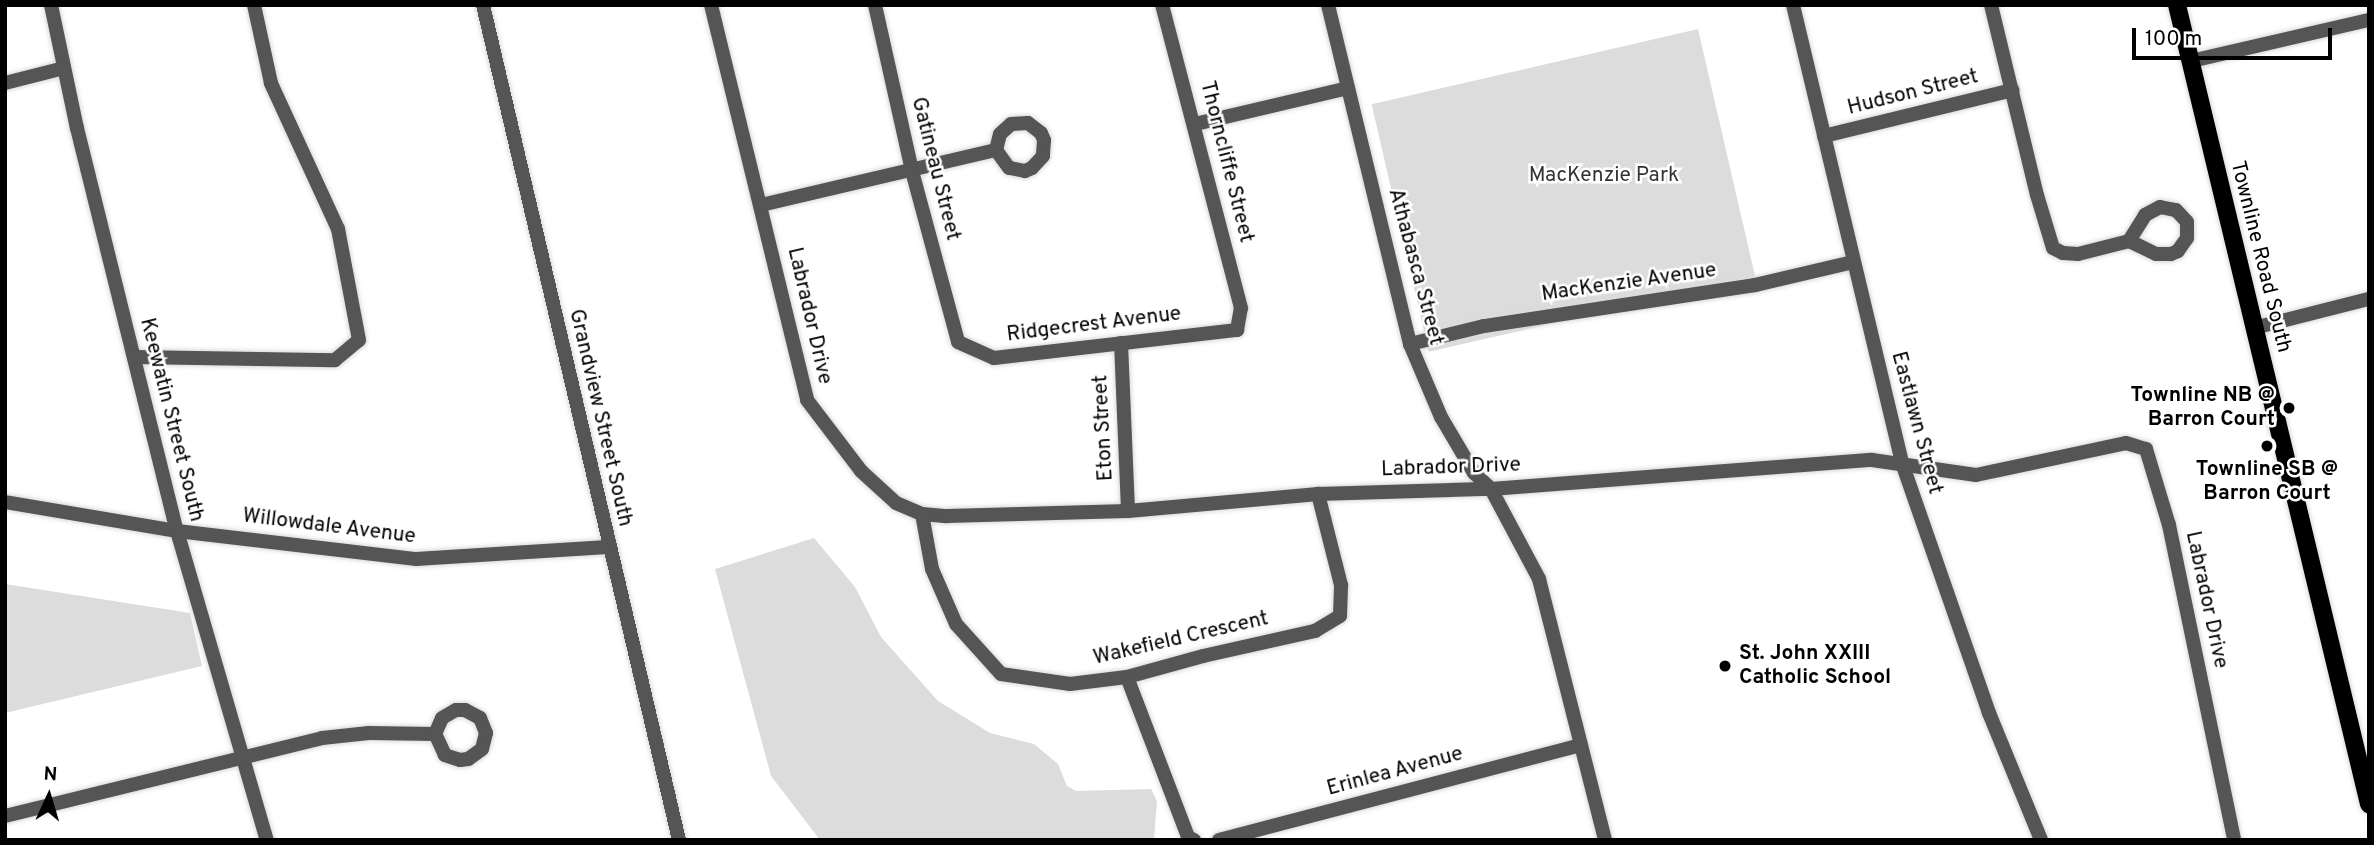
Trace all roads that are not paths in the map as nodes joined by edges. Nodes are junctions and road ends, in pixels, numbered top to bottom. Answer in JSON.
{"nodes":[{"id":1,"x":51,"y":5,"type":"edge"},
{"id":2,"x":254,"y":5,"type":"edge"},
{"id":3,"x":483,"y":5,"type":"edge"},
{"id":4,"x":710,"y":5,"type":"edge"},
{"id":5,"x":875,"y":5,"type":"edge"},
{"id":6,"x":1162,"y":5,"type":"edge"},
{"id":7,"x":1328,"y":5,"type":"edge"},
{"id":8,"x":1793,"y":5,"type":"edge"},
{"id":9,"x":1991,"y":5,"type":"edge"},
{"id":10,"x":2177,"y":5,"type":"edge"},
{"id":11,"x":2369,"y":20,"type":"edge"},
{"id":12,"x":2191,"y":61,"type":"junction"},
{"id":13,"x":64,"y":68,"type":"junction"},
{"id":14,"x":5,"y":83,"type":"edge"},
{"id":15,"x":1348,"y":88,"type":"junction"},
{"id":16,"x":2012,"y":90,"type":"junction"},
{"id":17,"x":1195,"y":124,"type":"junction"},
{"id":18,"x":1824,"y":136,"type":"junction"},
{"id":19,"x":996,"y":150,"type":"dead end"},
{"id":20,"x":912,"y":172,"type":"junction"},
{"id":21,"x":761,"y":205,"type":"junction"},
{"id":22,"x":2129,"y":241,"type":"dead end"},
{"id":23,"x":1853,"y":262,"type":"junction"},
{"id":24,"x":2369,"y":299,"type":"edge"},
{"id":25,"x":2254,"y":328,"type":"junction"},
{"id":26,"x":1237,"y":330,"type":"joint"},
{"id":27,"x":958,"y":342,"type":"joint"},
{"id":28,"x":1121,"y":343,"type":"junction"},
{"id":29,"x":1410,"y":344,"type":"junction"},
{"id":30,"x":134,"y":357,"type":"junction"},
{"id":31,"x":1902,"y":463,"type":"junction"},
{"id":32,"x":1492,"y":489,"type":"junction"},
{"id":33,"x":1318,"y":494,"type":"junction"},
{"id":34,"x":5,"y":502,"type":"edge"},
{"id":35,"x":1128,"y":511,"type":"junction"},
{"id":36,"x":922,"y":514,"type":"junction"},
{"id":37,"x":177,"y":531,"type":"junction"},
{"id":38,"x":608,"y":547,"type":"junction"},
{"id":39,"x":1127,"y":677,"type":"junction"},
{"id":40,"x":435,"y":734,"type":"dead end"},
{"id":41,"x":1581,"y":745,"type":"junction"},
{"id":42,"x":240,"y":756,"type":"junction"},
{"id":43,"x":2369,"y":804,"type":"edge"},
{"id":44,"x":5,"y":816,"type":"edge"},
{"id":45,"x":267,"y":840,"type":"edge"},
{"id":46,"x":680,"y":840,"type":"edge"},
{"id":47,"x":1194,"y":840,"type":"edge"},
{"id":48,"x":1219,"y":840,"type":"edge"},
{"id":49,"x":1605,"y":840,"type":"edge"},
{"id":50,"x":2041,"y":840,"type":"edge"},
{"id":51,"x":2234,"y":840,"type":"edge"}],
"edges":[{"from":1,"to":13,"type":"street","name":"Keewatin Street South"},
{"from":2,"to":30,"type":"street"},
{"from":3,"to":38,"type":"street","name":"Grandview Street South"},
{"from":4,"to":21,"type":"street","name":"Labrador Drive"},
{"from":5,"to":20,"type":"street","name":"Gatineau Street"},
{"from":6,"to":17,"type":"street","name":"Thorncliffe Street"},
{"from":7,"to":15,"type":"street","name":"Athabasca Street"},
{"from":8,"to":18,"type":"street","name":"Eastlawn Street"},
{"from":9,"to":16,"type":"street"},
{"from":10,"to":12,"type":"main road","name":"Townline Road South"},
{"from":11,"to":12,"type":"street"},
{"from":12,"to":25,"type":"main road","name":"Townline Road South"},
{"from":13,"to":14,"type":"street"},
{"from":13,"to":30,"type":"street","name":"Keewatin Street South"},
{"from":15,"to":17,"type":"street"},
{"from":15,"to":29,"type":"street","name":"Athabasca Street"},
{"from":16,"to":18,"type":"street","name":"Hudson Street"},
{"from":16,"to":22,"type":"street"},
{"from":17,"to":26,"type":"street","name":"Thorncliffe Street"},
{"from":18,"to":23,"type":"street","name":"Eastlawn Street"},
{"from":19,"to":20,"type":"street"},
{"from":20,"to":21,"type":"street"},
{"from":20,"to":27,"type":"street","name":"Gatineau Street"},
{"from":21,"to":36,"type":"street","name":"Labrador Drive"},
{"from":23,"to":29,"type":"street","name":"MacKenzie Avenue"},
{"from":23,"to":31,"type":"street","name":"Eastlawn Street"},
{"from":24,"to":25,"type":"street"},
{"from":25,"to":43,"type":"main road","name":"Townline Road South"},
{"from":26,"to":28,"type":"street","name":"Ridgecrest Avenue"},
{"from":27,"to":28,"type":"street","name":"Ridgecrest Avenue"},
{"from":28,"to":35,"type":"street","name":"Eton Street"},
{"from":29,"to":32,"type":"street","name":"Athabasca Street"},
{"from":30,"to":37,"type":"street","name":"Keewatin Street South"},
{"from":31,"to":32,"type":"street","name":"Labrador Drive"},
{"from":31,"to":50,"type":"street","name":"Eastlawn Street"},
{"from":31,"to":51,"type":"street","name":"Labrador Drive"},
{"from":32,"to":33,"type":"street","name":"Labrador Drive"},
{"from":32,"to":41,"type":"street","name":"Athabasca Street"},
{"from":33,"to":35,"type":"street","name":"Labrador Drive"},
{"from":33,"to":39,"type":"street","name":"Wakefield Crescent"},
{"from":34,"to":37,"type":"street","name":"Willowdale Avenue"},
{"from":35,"to":36,"type":"street","name":"Labrador Drive"},
{"from":36,"to":39,"type":"street","name":"Wakefield Crescent"},
{"from":37,"to":38,"type":"street","name":"Willowdale Avenue"},
{"from":37,"to":42,"type":"street","name":"Keewatin Street South"},
{"from":38,"to":46,"type":"street","name":"Grandview Street South"},
{"from":39,"to":47,"type":"street"},
{"from":40,"to":42,"type":"street"},
{"from":41,"to":48,"type":"street","name":"Erinlea Avenue"},
{"from":41,"to":49,"type":"street","name":"Athabasca Street"},
{"from":42,"to":44,"type":"street"},
{"from":42,"to":45,"type":"street","name":"Keewatin Street South"}]}
